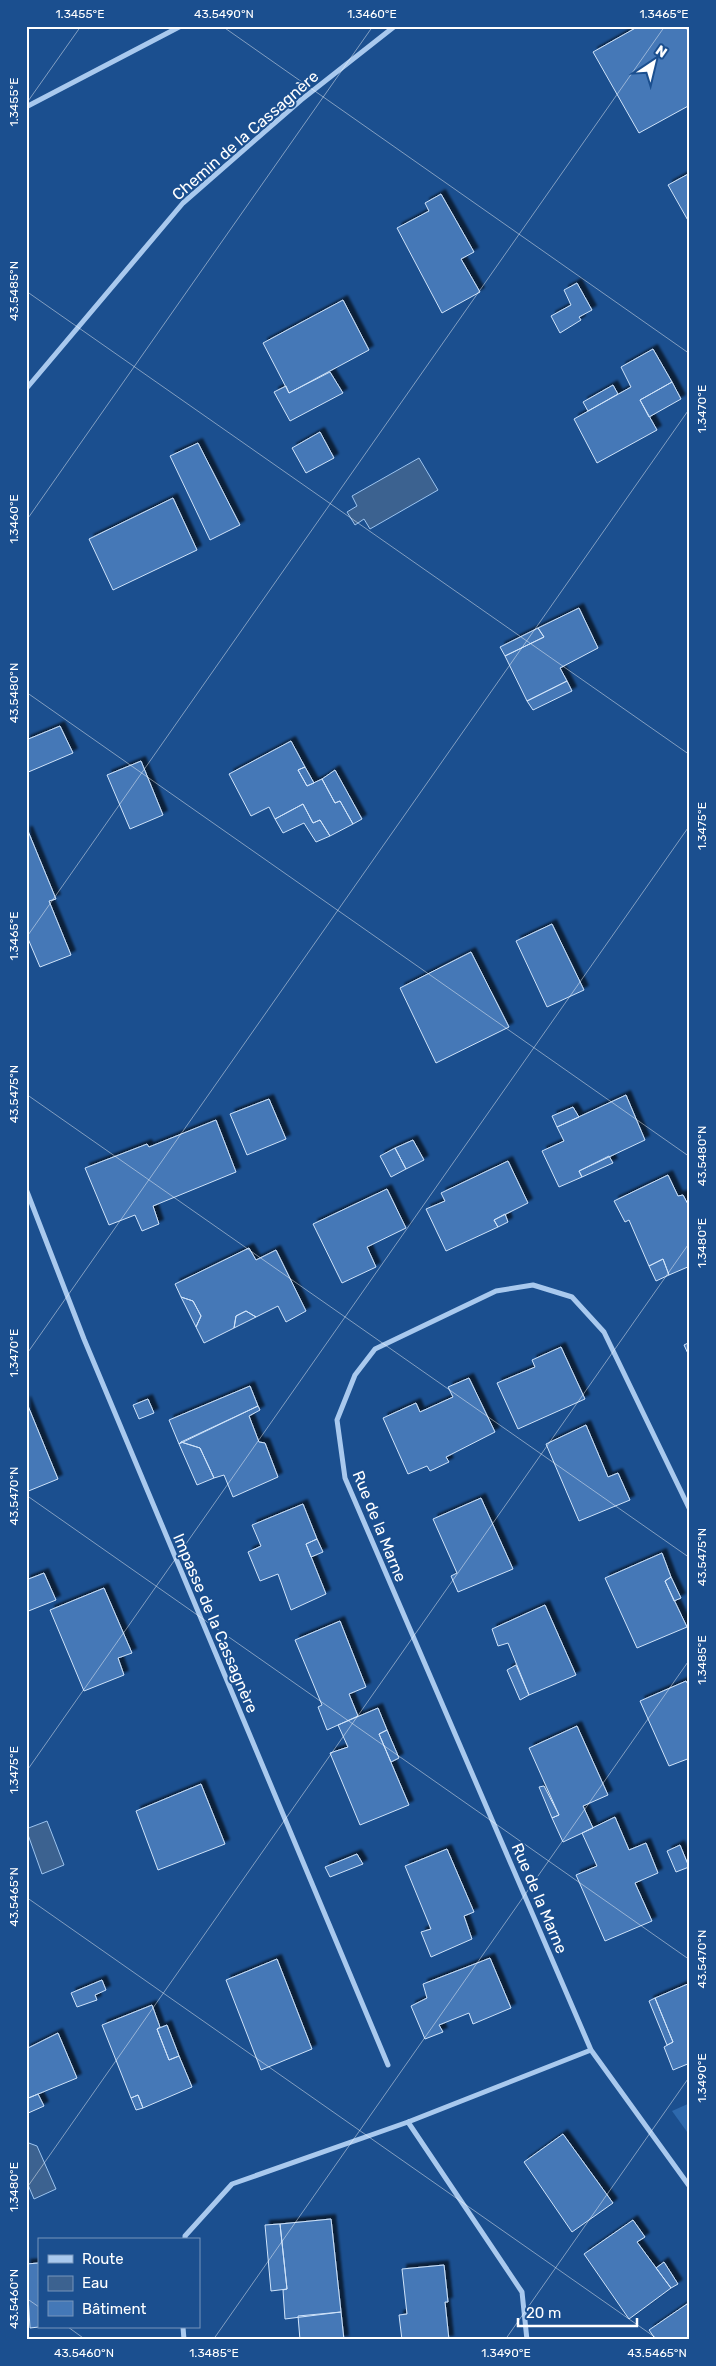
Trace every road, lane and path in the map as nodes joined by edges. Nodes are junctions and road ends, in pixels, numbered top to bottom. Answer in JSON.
{"nodes":[{"id":1,"x":181,"y":26,"type":"edge"},
{"id":2,"x":395,"y":26,"type":"edge"},
{"id":3,"x":26,"y":107,"type":"edge"},
{"id":4,"x":26,"y":390,"type":"edge"},
{"id":5,"x":26,"y":1189,"type":"edge"},
{"id":6,"x":690,"y":1510,"type":"edge"},
{"id":7,"x":591,"y":2050,"type":"junction"},
{"id":8,"x":388,"y":2066,"type":"dead end"},
{"id":9,"x":408,"y":2122,"type":"junction"},
{"id":10,"x":690,"y":2188,"type":"edge"},
{"id":11,"x":185,"y":2238,"type":"edge"},
{"id":12,"x":527,"y":2340,"type":"edge"}],
"edges":[{"from":1,"to":3,"type":"street"},
{"from":2,"to":4,"type":"street","name":"Chemin de la Cassagnère"},
{"from":5,"to":8,"type":"street","name":"Impasse de la Cassagnère"},
{"from":6,"to":7,"type":"street","name":"Rue de la Marne"},
{"from":7,"to":9,"type":"street"},
{"from":7,"to":10,"type":"street","name":"Rue de la Marne"},
{"from":9,"to":11,"type":"street"},
{"from":9,"to":12,"type":"street"}]}
